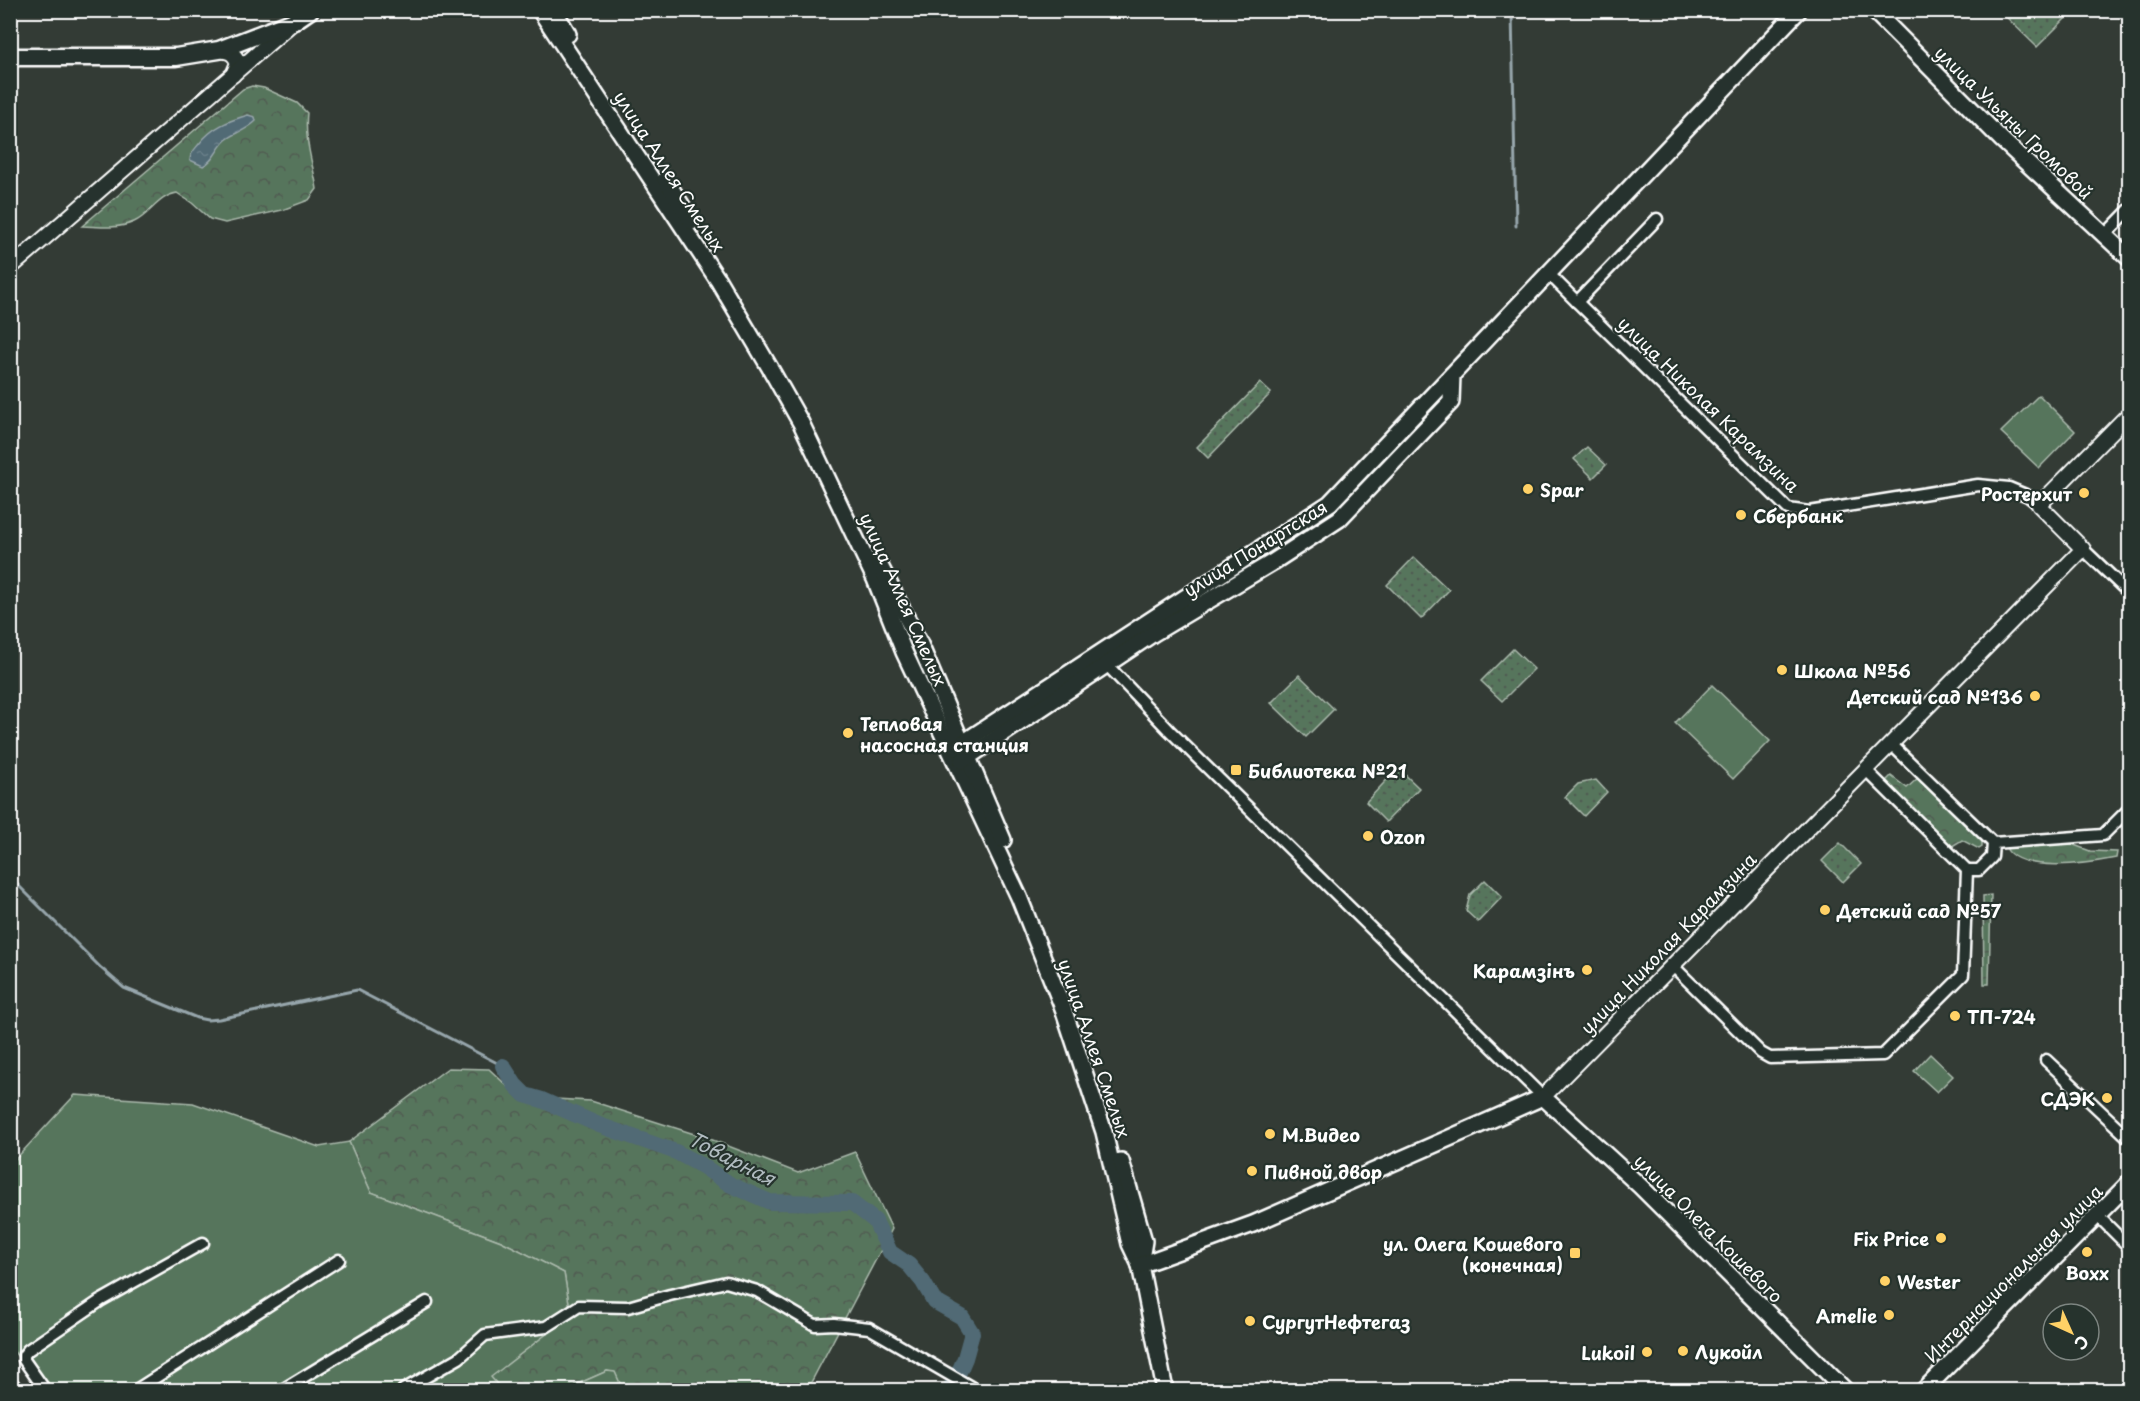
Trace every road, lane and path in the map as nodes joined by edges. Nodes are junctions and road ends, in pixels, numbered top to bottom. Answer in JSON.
{"nodes":[{"id":1,"x":310,"y":10,"type":"edge"},
{"id":2,"x":540,"y":10,"type":"edge"},
{"id":3,"x":554,"y":10,"type":"edge"},
{"id":4,"x":1799,"y":10,"type":"edge"},
{"id":5,"x":1873,"y":10,"type":"edge"},
{"id":6,"x":294,"y":21,"type":"junction"},
{"id":7,"x":219,"y":50,"type":"junction"},
{"id":8,"x":10,"y":57,"type":"edge"},
{"id":9,"x":233,"y":75,"type":"junction"},
{"id":10,"x":2130,"y":209,"type":"edge"},
{"id":11,"x":1657,"y":219,"type":"dead end"},
{"id":12,"x":2103,"y":237,"type":"junction"},
{"id":13,"x":2130,"y":259,"type":"edge"},
{"id":14,"x":10,"y":268,"type":"edge"},
{"id":15,"x":1548,"y":273,"type":"junction"},
{"id":16,"x":1577,"y":302,"type":"junction"},
{"id":17,"x":1452,"y":375,"type":"junction"},
{"id":18,"x":1438,"y":390,"type":"junction"},
{"id":19,"x":1450,"y":402,"type":"junction"},
{"id":20,"x":2130,"y":413,"type":"edge"},
{"id":21,"x":2039,"y":506,"type":"junction"},
{"id":22,"x":2083,"y":549,"type":"junction"},
{"id":23,"x":2130,"y":594,"type":"edge"},
{"id":24,"x":1150,"y":627,"type":"junction"},
{"id":25,"x":1107,"y":665,"type":"junction"},
{"id":26,"x":1892,"y":744,"type":"junction"},
{"id":27,"x":960,"y":754,"type":"junction"},
{"id":28,"x":1866,"y":770,"type":"junction"},
{"id":29,"x":2130,"y":808,"type":"edge"},
{"id":30,"x":1993,"y":843,"type":"junction"},
{"id":31,"x":1967,"y":870,"type":"junction"},
{"id":32,"x":1673,"y":966,"type":"junction"},
{"id":33,"x":2046,"y":1060,"type":"dead end"},
{"id":34,"x":1543,"y":1097,"type":"junction"},
{"id":35,"x":2130,"y":1138,"type":"edge"},
{"id":36,"x":2130,"y":1182,"type":"edge"},
{"id":37,"x":2097,"y":1215,"type":"junction"},
{"id":38,"x":203,"y":1243,"type":"dead end"},
{"id":39,"x":2130,"y":1248,"type":"edge"},
{"id":40,"x":339,"y":1260,"type":"dead end"},
{"id":41,"x":1140,"y":1265,"type":"junction"},
{"id":42,"x":427,"y":1302,"type":"dead end"},
{"id":43,"x":10,"y":1383,"type":"edge"},
{"id":44,"x":16,"y":1390,"type":"edge"},
{"id":45,"x":45,"y":1390,"type":"edge"},
{"id":46,"x":136,"y":1390,"type":"edge"},
{"id":47,"x":282,"y":1390,"type":"edge"},
{"id":48,"x":403,"y":1390,"type":"edge"},
{"id":49,"x":976,"y":1390,"type":"edge"},
{"id":50,"x":1165,"y":1390,"type":"edge"},
{"id":51,"x":1845,"y":1390,"type":"edge"},
{"id":52,"x":1924,"y":1390,"type":"edge"}],
"edges":[{"from":1,"to":6,"type":"main road"},
{"from":2,"to":27,"type":"main road","name":"улица Аллея Смелых"},
{"from":3,"to":27,"type":"main road"},
{"from":4,"to":15,"type":"main road","name":"улица Понартская"},
{"from":5,"to":12,"type":"main road","name":"улица Ульяны Громовой"},
{"from":6,"to":7,"type":"main road"},
{"from":6,"to":9,"type":"street"},
{"from":7,"to":8,"type":"main road"},
{"from":7,"to":9,"type":"street"},
{"from":9,"to":14,"type":"street"},
{"from":10,"to":12,"type":"street"},
{"from":11,"to":16,"type":"street"},
{"from":12,"to":13,"type":"main road","name":"улица Ульяны Громовой"},
{"from":15,"to":16,"type":"street","name":"улица Николая Карамзина"},
{"from":15,"to":17,"type":"main road","name":"улица Понартская"},
{"from":16,"to":21,"type":"street","name":"улица Николая Карамзина"},
{"from":17,"to":18,"type":"main road","name":"улица Понартская"},
{"from":17,"to":19,"type":"main road"},
{"from":18,"to":19,"type":"main road"},
{"from":18,"to":24,"type":"main road","name":"улица Понартская"},
{"from":19,"to":24,"type":"main road","name":"улица Понартская"},
{"from":20,"to":21,"type":"street"},
{"from":21,"to":22,"type":"street","name":"улица Николая Карамзина"},
{"from":22,"to":23,"type":"street"},
{"from":22,"to":26,"type":"street","name":"улица Николая Карамзина"},
{"from":24,"to":25,"type":"main road","name":"улица Понартская"},
{"from":24,"to":27,"type":"main road","name":"улица Понартская"},
{"from":25,"to":27,"type":"main road","name":"улица Понартская"},
{"from":25,"to":34,"type":"street"},
{"from":26,"to":28,"type":"street","name":"улица Николая Карамзина"},
{"from":26,"to":30,"type":"street"},
{"from":27,"to":41,"type":"main road","name":"улица Аллея Смелых"},
{"from":28,"to":31,"type":"street"},
{"from":28,"to":32,"type":"street","name":"улица Николая Карамзина"},
{"from":29,"to":30,"type":"street"},
{"from":30,"to":31,"type":"street"},
{"from":31,"to":32,"type":"street"},
{"from":32,"to":34,"type":"street","name":"улица Николая Карамзина"},
{"from":33,"to":35,"type":"street"},
{"from":34,"to":41,"type":"main road","name":"улица Николая Карамзина"},
{"from":34,"to":51,"type":"main road","name":"улица Олега Кошевого"},
{"from":36,"to":37,"type":"main road","name":"Интернациональная улица"},
{"from":37,"to":39,"type":"street"},
{"from":37,"to":52,"type":"main road","name":"Интернациональная улица"},
{"from":38,"to":45,"type":"street"},
{"from":40,"to":46,"type":"street"},
{"from":41,"to":50,"type":"main road","name":"улица Аллея Смелых"},
{"from":42,"to":47,"type":"street"},
{"from":43,"to":44,"type":"street"},
{"from":48,"to":49,"type":"street"}]}
